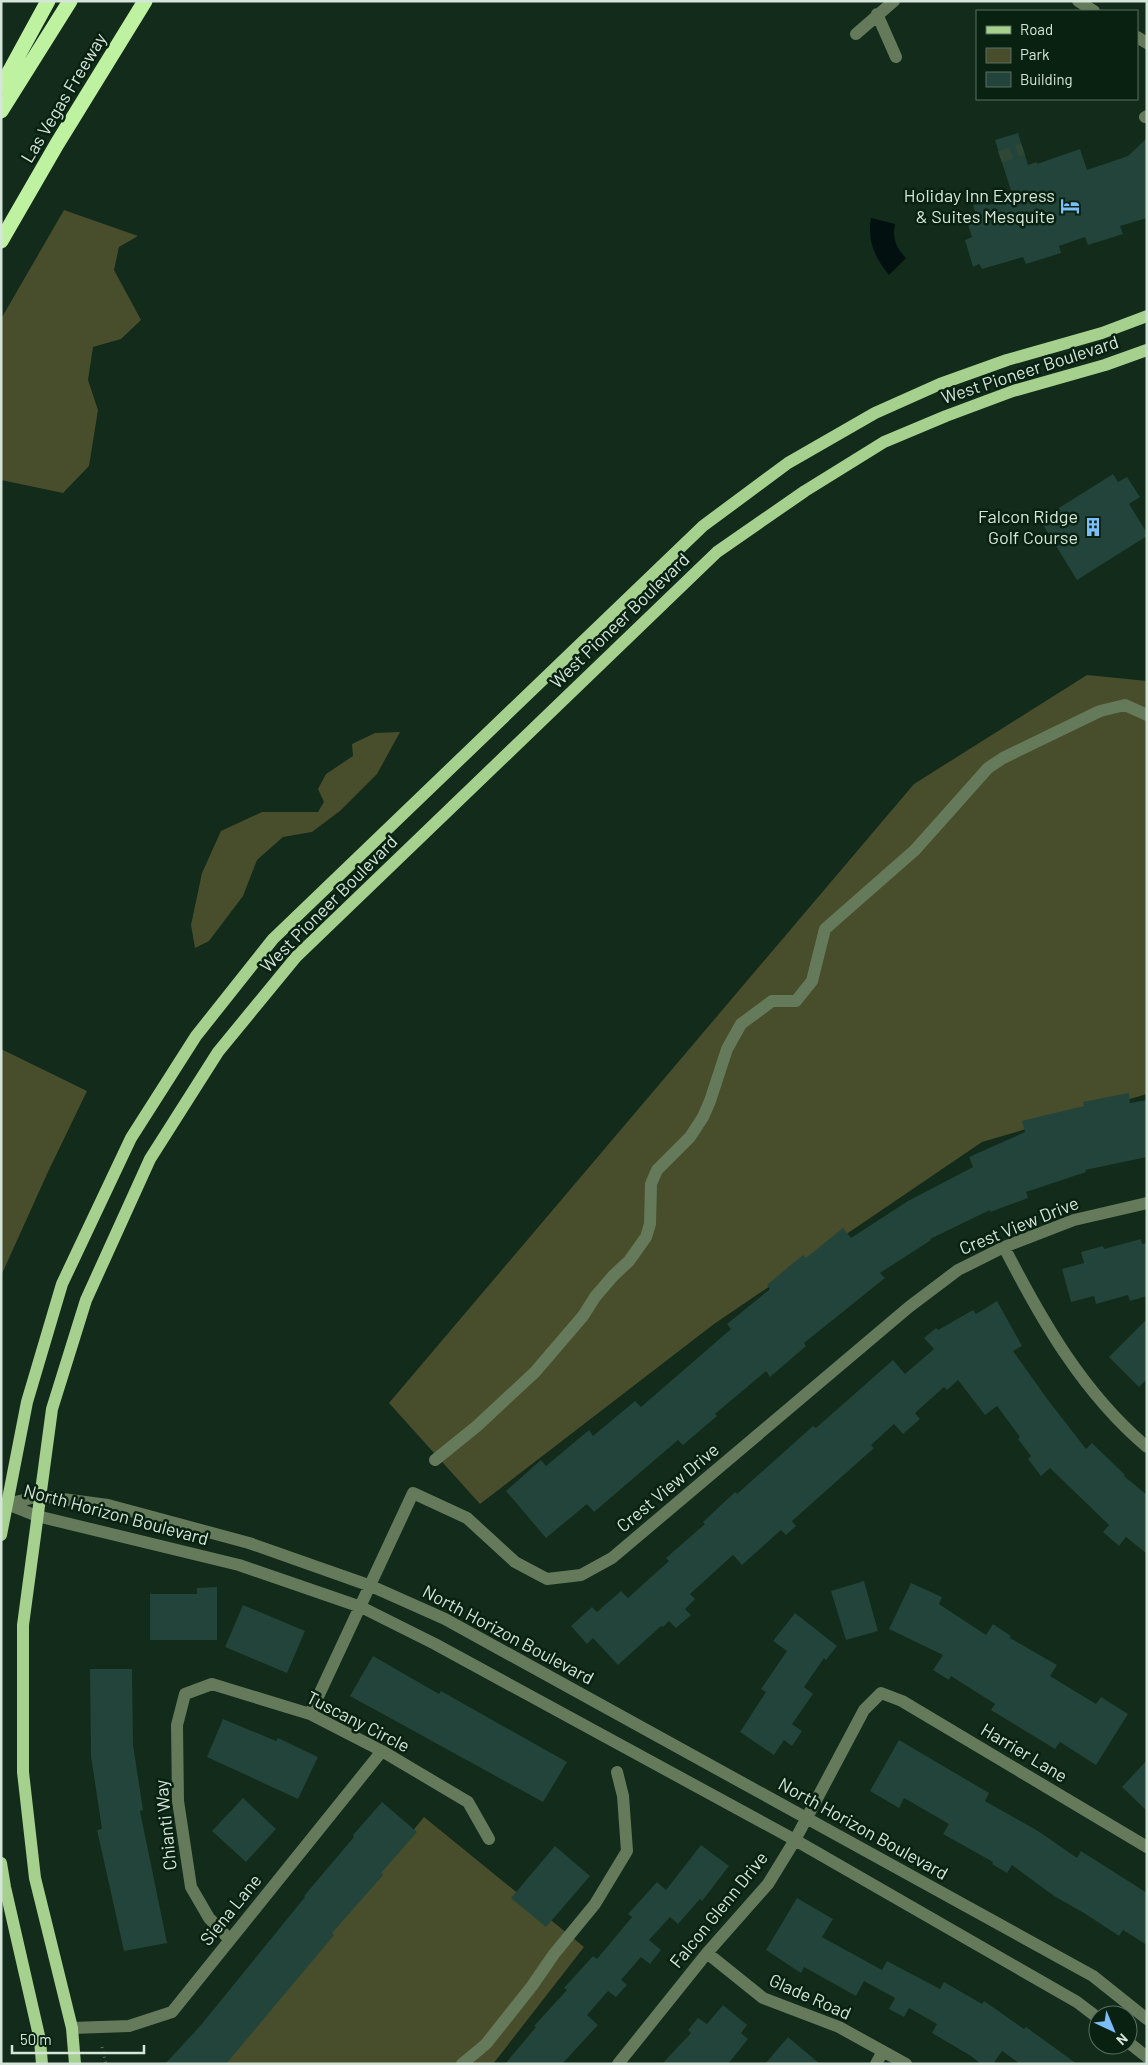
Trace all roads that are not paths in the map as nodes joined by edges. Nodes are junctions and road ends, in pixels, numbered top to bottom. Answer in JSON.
{"nodes":[{"id":1,"x":48,"y":1,"type":"edge"},
{"id":2,"x":70,"y":1,"type":"edge"},
{"id":3,"x":145,"y":1,"type":"edge"},
{"id":4,"x":894,"y":1,"type":"edge"},
{"id":5,"x":1078,"y":1,"type":"edge"},
{"id":6,"x":1092,"y":10,"type":"edge"},
{"id":7,"x":877,"y":14,"type":"junction"},
{"id":8,"x":856,"y":34,"type":"dead end"},
{"id":9,"x":896,"y":56,"type":"dead end"},
{"id":10,"x":1,"y":87,"type":"edge"},
{"id":11,"x":1,"y":111,"type":"edge"},
{"id":12,"x":1,"y":241,"type":"edge"},
{"id":13,"x":1147,"y":316,"type":"edge"},
{"id":14,"x":1147,"y":350,"type":"edge"},
{"id":15,"x":1147,"y":715,"type":"edge"},
{"id":16,"x":1147,"y":1202,"type":"edge"},
{"id":17,"x":1004,"y":1248,"type":"junction"},
{"id":18,"x":1147,"y":1447,"type":"edge"},
{"id":19,"x":435,"y":1460,"type":"dead end"},
{"id":20,"x":40,"y":1496,"type":"junction"},
{"id":21,"x":7,"y":1504,"type":"junction"},
{"id":22,"x":37,"y":1516,"type":"junction"},
{"id":23,"x":1,"y":1535,"type":"edge"},
{"id":24,"x":371,"y":1586,"type":"junction"},
{"id":25,"x":361,"y":1607,"type":"junction"},
{"id":26,"x":881,"y":1693,"type":"joint"},
{"id":27,"x":185,"y":1694,"type":"joint"},
{"id":28,"x":310,"y":1714,"type":"junction"},
{"id":29,"x":382,"y":1752,"type":"junction"},
{"id":30,"x":617,"y":1772,"type":"dead end"},
{"id":31,"x":806,"y":1818,"type":"junction"},
{"id":32,"x":489,"y":1840,"type":"dead end"},
{"id":33,"x":795,"y":1840,"type":"junction"},
{"id":34,"x":1147,"y":1847,"type":"edge"},
{"id":35,"x":1,"y":1863,"type":"edge"},
{"id":36,"x":230,"y":1940,"type":"junction"},
{"id":37,"x":707,"y":1953,"type":"junction"},
{"id":38,"x":1088,"y":2010,"type":"edge"},
{"id":39,"x":1147,"y":2019,"type":"edge"},
{"id":40,"x":72,"y":2028,"type":"junction"},
{"id":41,"x":883,"y":2051,"type":"junction"},
{"id":42,"x":42,"y":2064,"type":"edge"},
{"id":43,"x":75,"y":2064,"type":"edge"},
{"id":44,"x":462,"y":2064,"type":"edge"},
{"id":45,"x":618,"y":2064,"type":"edge"},
{"id":46,"x":876,"y":2064,"type":"edge"},
{"id":47,"x":906,"y":2064,"type":"edge"}],
"edges":[{"from":1,"to":10,"type":"highway"},
{"from":2,"to":11,"type":"highway"},
{"from":3,"to":12,"type":"highway","name":"Las Vegas Freeway"},
{"from":4,"to":7,"type":"street"},
{"from":5,"to":6,"type":"street"},
{"from":7,"to":8,"type":"street"},
{"from":7,"to":9,"type":"street"},
{"from":13,"to":21,"type":"main road","name":"West Pioneer Boulevard"},
{"from":14,"to":20,"type":"main road","name":"West Pioneer Boulevard"},
{"from":15,"to":19,"type":"street"},
{"from":16,"to":17,"type":"street","name":"Crest View Drive"},
{"from":17,"to":18,"type":"street"},
{"from":17,"to":24,"type":"street","name":"Crest View Drive"},
{"from":20,"to":21,"type":"street","name":"North Horizon Boulevard"},
{"from":20,"to":22,"type":"main road","name":"West Pioneer Boulevard"},
{"from":20,"to":24,"type":"street","name":"North Horizon Boulevard"},
{"from":21,"to":22,"type":"street","name":"North Horizon Boulevard"},
{"from":21,"to":23,"type":"main road","name":"West Pioneer Boulevard"},
{"from":22,"to":25,"type":"street","name":"North Horizon Boulevard"},
{"from":22,"to":40,"type":"main road","name":"West Pioneer Boulevard"},
{"from":24,"to":25,"type":"street","name":"Crest View Drive"},
{"from":24,"to":31,"type":"street","name":"North Horizon Boulevard"},
{"from":25,"to":28,"type":"street","name":"Crest View Drive"},
{"from":25,"to":33,"type":"street","name":"North Horizon Boulevard"},
{"from":26,"to":31,"type":"street","name":"Falcon Glenn Drive"},
{"from":26,"to":34,"type":"street","name":"Harrier Lane"},
{"from":27,"to":28,"type":"street","name":"Tuscany Circle"},
{"from":27,"to":36,"type":"street","name":"Chianti Way"},
{"from":28,"to":29,"type":"street","name":"Tuscany Circle"},
{"from":29,"to":32,"type":"street","name":"Tuscany Circle"},
{"from":29,"to":36,"type":"street","name":"Siena Lane"},
{"from":30,"to":44,"type":"street"},
{"from":31,"to":33,"type":"street","name":"Falcon Glenn Drive"},
{"from":31,"to":39,"type":"street","name":"North Horizon Boulevard"},
{"from":33,"to":37,"type":"street","name":"Falcon Glenn Drive"},
{"from":33,"to":38,"type":"street","name":"North Horizon Boulevard"},
{"from":35,"to":42,"type":"main road"},
{"from":36,"to":40,"type":"street","name":"Siena Lane"},
{"from":37,"to":41,"type":"street","name":"Glade Road"},
{"from":37,"to":45,"type":"street","name":"Falcon Glenn Drive"},
{"from":40,"to":43,"type":"main road","name":"West Pioneer Boulevard"},
{"from":41,"to":46,"type":"street"},
{"from":41,"to":47,"type":"street","name":"Glade Road"}]}
